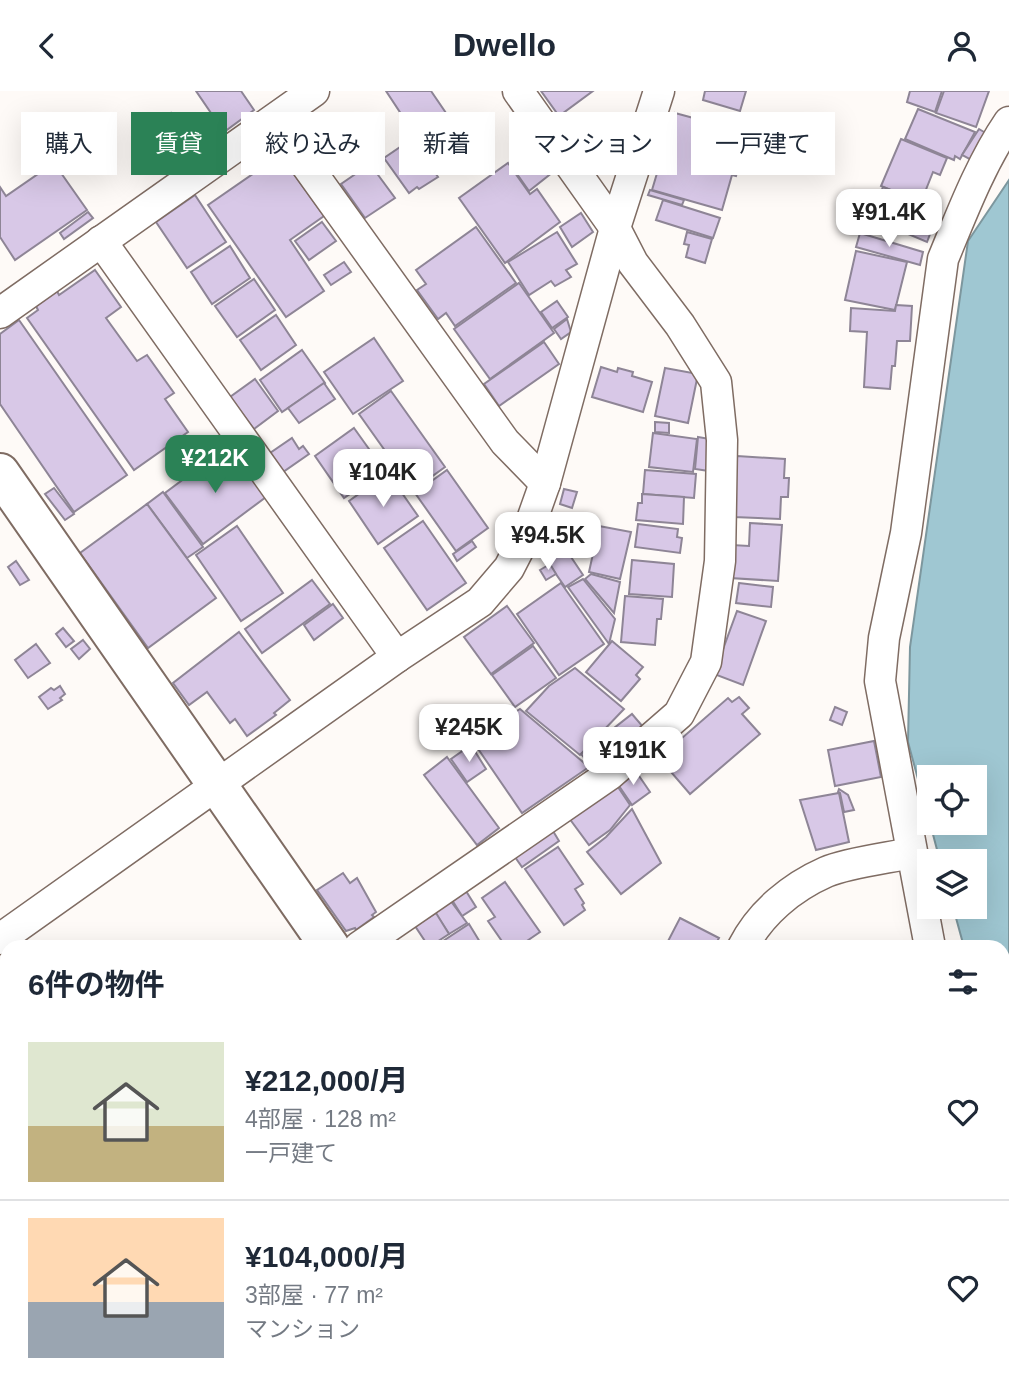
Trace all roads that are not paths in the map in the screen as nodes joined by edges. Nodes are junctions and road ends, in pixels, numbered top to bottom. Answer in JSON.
{"nodes":[{"id":1,"x":314,"y":91,"type":"edge"},
{"id":2,"x":518,"y":91,"type":"edge"},
{"id":3,"x":659,"y":91,"type":"edge"},
{"id":4,"x":285,"y":112,"type":"edge"},
{"id":5,"x":1009,"y":122,"type":"edge"},
{"id":6,"x":241,"y":143,"type":"edge"},
{"id":7,"x":313,"y":175,"type":"edge"},
{"id":8,"x":615,"y":228,"type":"junction"},
{"id":9,"x":102,"y":241,"type":"junction"},
{"id":10,"x":0,"y":313,"type":"edge"},
{"id":11,"x":0,"y":473,"type":"edge"},
{"id":12,"x":545,"y":484,"type":"junction"},
{"id":13,"x":397,"y":657,"type":"junction"},
{"id":14,"x":216,"y":785,"type":"junction"},
{"id":15,"x":911,"y":853,"type":"junction"},
{"id":16,"x":0,"y":939,"type":"edge"},
{"id":17,"x":325,"y":940,"type":"edge"},
{"id":18,"x":369,"y":940,"type":"edge"},
{"id":19,"x":746,"y":940,"type":"edge"},
{"id":20,"x":929,"y":940,"type":"edge"}],
"edges":[{"from":1,"to":4,"type":"street"},
{"from":2,"to":8,"type":"street"},
{"from":3,"to":8,"type":"street"},
{"from":5,"to":15,"type":"street"},
{"from":6,"to":9,"type":"street"},
{"from":7,"to":12,"type":"street"},
{"from":8,"to":12,"type":"street"},
{"from":8,"to":18,"type":"street"},
{"from":9,"to":10,"type":"street"},
{"from":9,"to":13,"type":"street"},
{"from":11,"to":14,"type":"street"},
{"from":12,"to":13,"type":"street"},
{"from":13,"to":14,"type":"street"},
{"from":14,"to":16,"type":"street"},
{"from":14,"to":17,"type":"street"},
{"from":15,"to":19,"type":"street"},
{"from":15,"to":20,"type":"street"}]}
